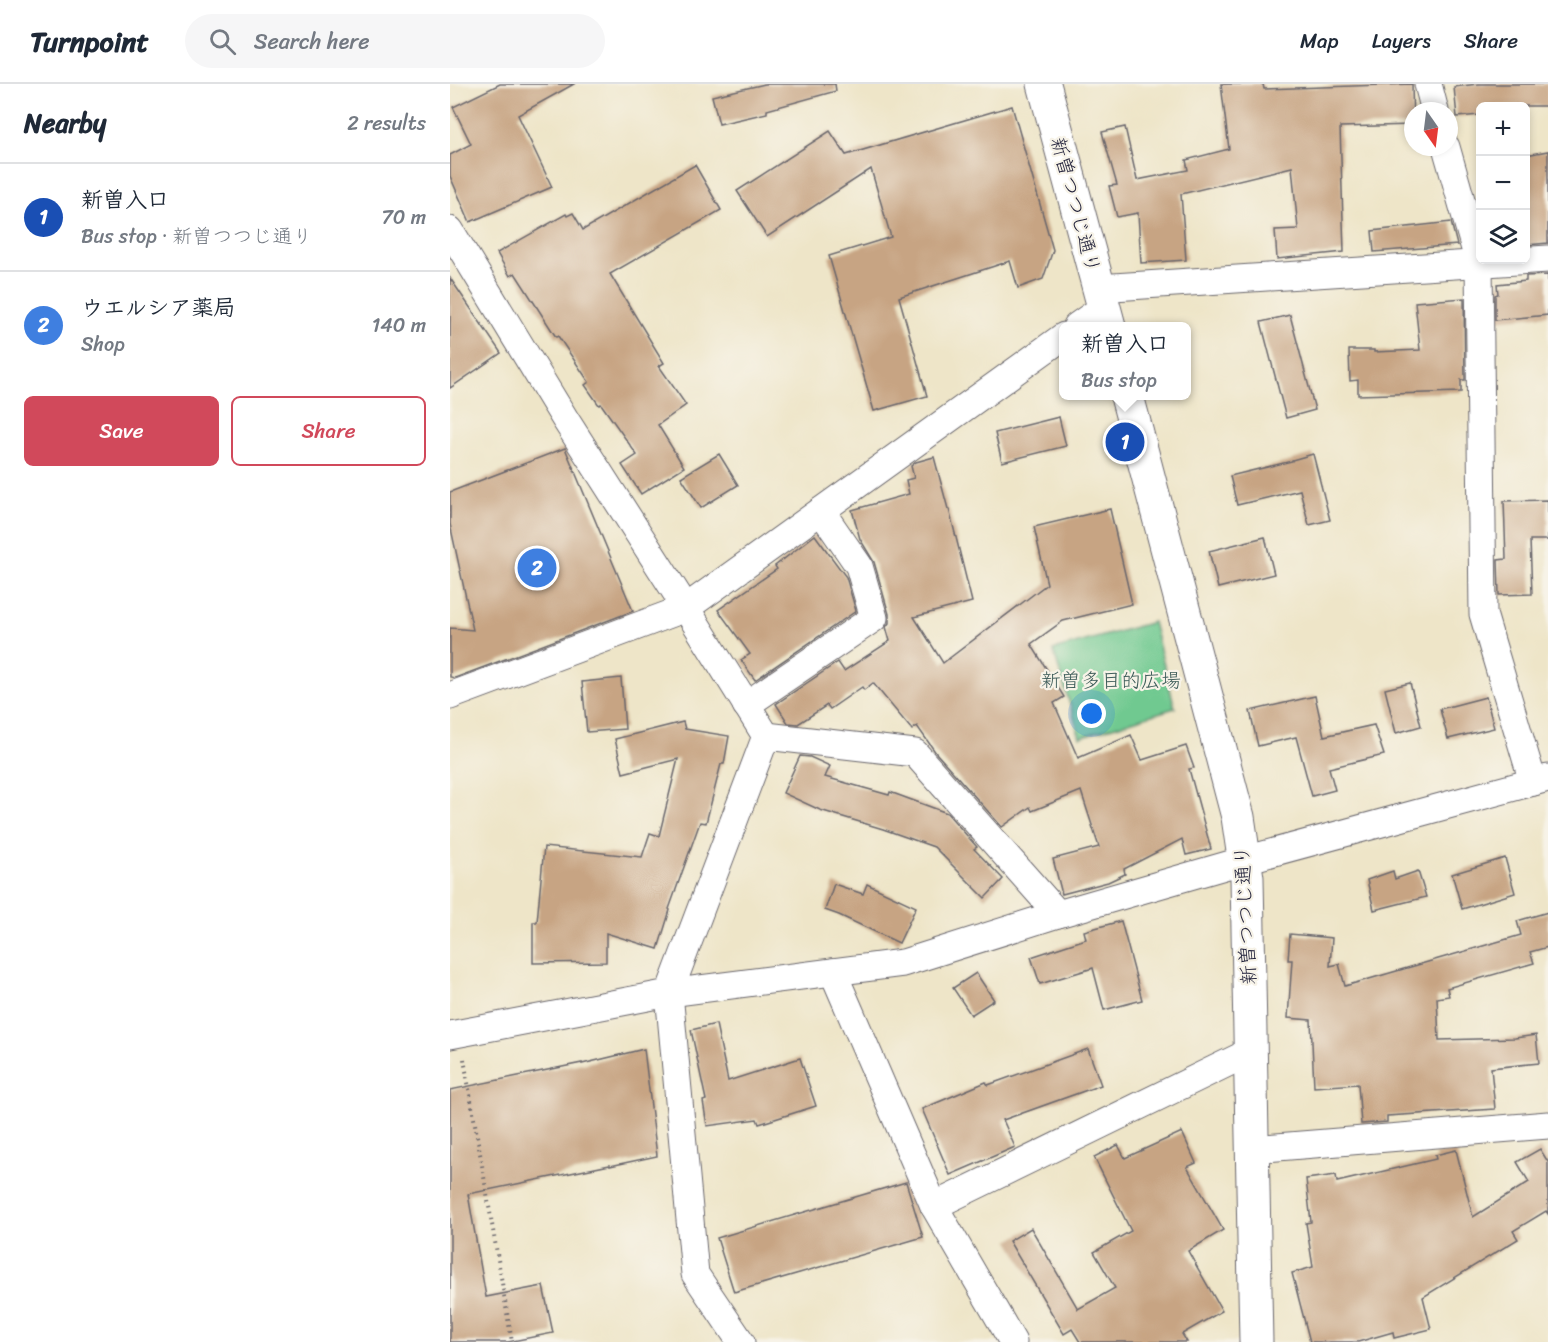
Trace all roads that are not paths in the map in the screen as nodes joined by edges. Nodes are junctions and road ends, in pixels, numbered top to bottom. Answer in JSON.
{"nodes":[{"id":1,"x":1044,"y":84,"type":"edge"},
{"id":2,"x":1428,"y":84,"type":"edge"},
{"id":3,"x":1433,"y":102,"type":"edge"},
{"id":4,"x":1449,"y":156,"type":"edge"},
{"id":5,"x":450,"y":230,"type":"edge"},
{"id":6,"x":1476,"y":252,"type":"edge"},
{"id":7,"x":1548,"y":260,"type":"edge"},
{"id":8,"x":1530,"y":261,"type":"edge"},
{"id":9,"x":1476,"y":263,"type":"edge"},
{"id":10,"x":1479,"y":264,"type":"edge"},
{"id":11,"x":1104,"y":307,"type":"edge"},
{"id":12,"x":1084,"y":322,"type":"edge"},
{"id":13,"x":1059,"y":340,"type":"edge"},
{"id":14,"x":1128,"y":400,"type":"edge"},
{"id":15,"x":821,"y":511,"type":"junction"},
{"id":16,"x":686,"y":608,"type":"junction"},
{"id":17,"x":450,"y":696,"type":"edge"},
{"id":18,"x":746,"y":705,"type":"junction"},
{"id":19,"x":766,"y":736,"type":"junction"},
{"id":20,"x":1540,"y":780,"type":"edge"},
{"id":21,"x":1245,"y":860,"type":"junction"},
{"id":22,"x":1058,"y":914,"type":"junction"},
{"id":23,"x":832,"y":972,"type":"junction"},
{"id":24,"x":669,"y":993,"type":"junction"},
{"id":25,"x":455,"y":1034,"type":"edge"},
{"id":26,"x":1250,"y":1052,"type":"junction"},
{"id":27,"x":1548,"y":1125,"type":"edge"},
{"id":28,"x":1252,"y":1149,"type":"junction"},
{"id":29,"x":934,"y":1206,"type":"junction"},
{"id":30,"x":741,"y":1342,"type":"edge"},
{"id":31,"x":1013,"y":1342,"type":"edge"},
{"id":32,"x":1256,"y":1342,"type":"edge"}],
"edges":[{"from":1,"to":11,"type":"street","name":"新曽つつじ通り"},
{"from":2,"to":3,"type":"street"},
{"from":4,"to":6,"type":"street"},
{"from":5,"to":16,"type":"street"},
{"from":7,"to":8,"type":"street"},
{"from":9,"to":11,"type":"street"},
{"from":10,"to":20,"type":"street"},
{"from":11,"to":12,"type":"street"},
{"from":13,"to":15,"type":"street"},
{"from":14,"to":21,"type":"street","name":"新曽つつじ通り"},
{"from":15,"to":16,"type":"street"},
{"from":15,"to":18,"type":"street"},
{"from":16,"to":17,"type":"street"},
{"from":16,"to":18,"type":"street"},
{"from":18,"to":19,"type":"street"},
{"from":19,"to":22,"type":"street"},
{"from":19,"to":24,"type":"street"},
{"from":20,"to":21,"type":"street"},
{"from":21,"to":22,"type":"street"},
{"from":21,"to":26,"type":"street","name":"新曽つつじ通り"},
{"from":22,"to":23,"type":"street"},
{"from":23,"to":24,"type":"street"},
{"from":23,"to":29,"type":"street"},
{"from":24,"to":25,"type":"street"},
{"from":24,"to":30,"type":"street"},
{"from":26,"to":28,"type":"street","name":"新曽つつじ通り"},
{"from":26,"to":29,"type":"street"},
{"from":27,"to":28,"type":"street"},
{"from":28,"to":32,"type":"street","name":"新曽つつじ通り"},
{"from":29,"to":31,"type":"street"}]}
